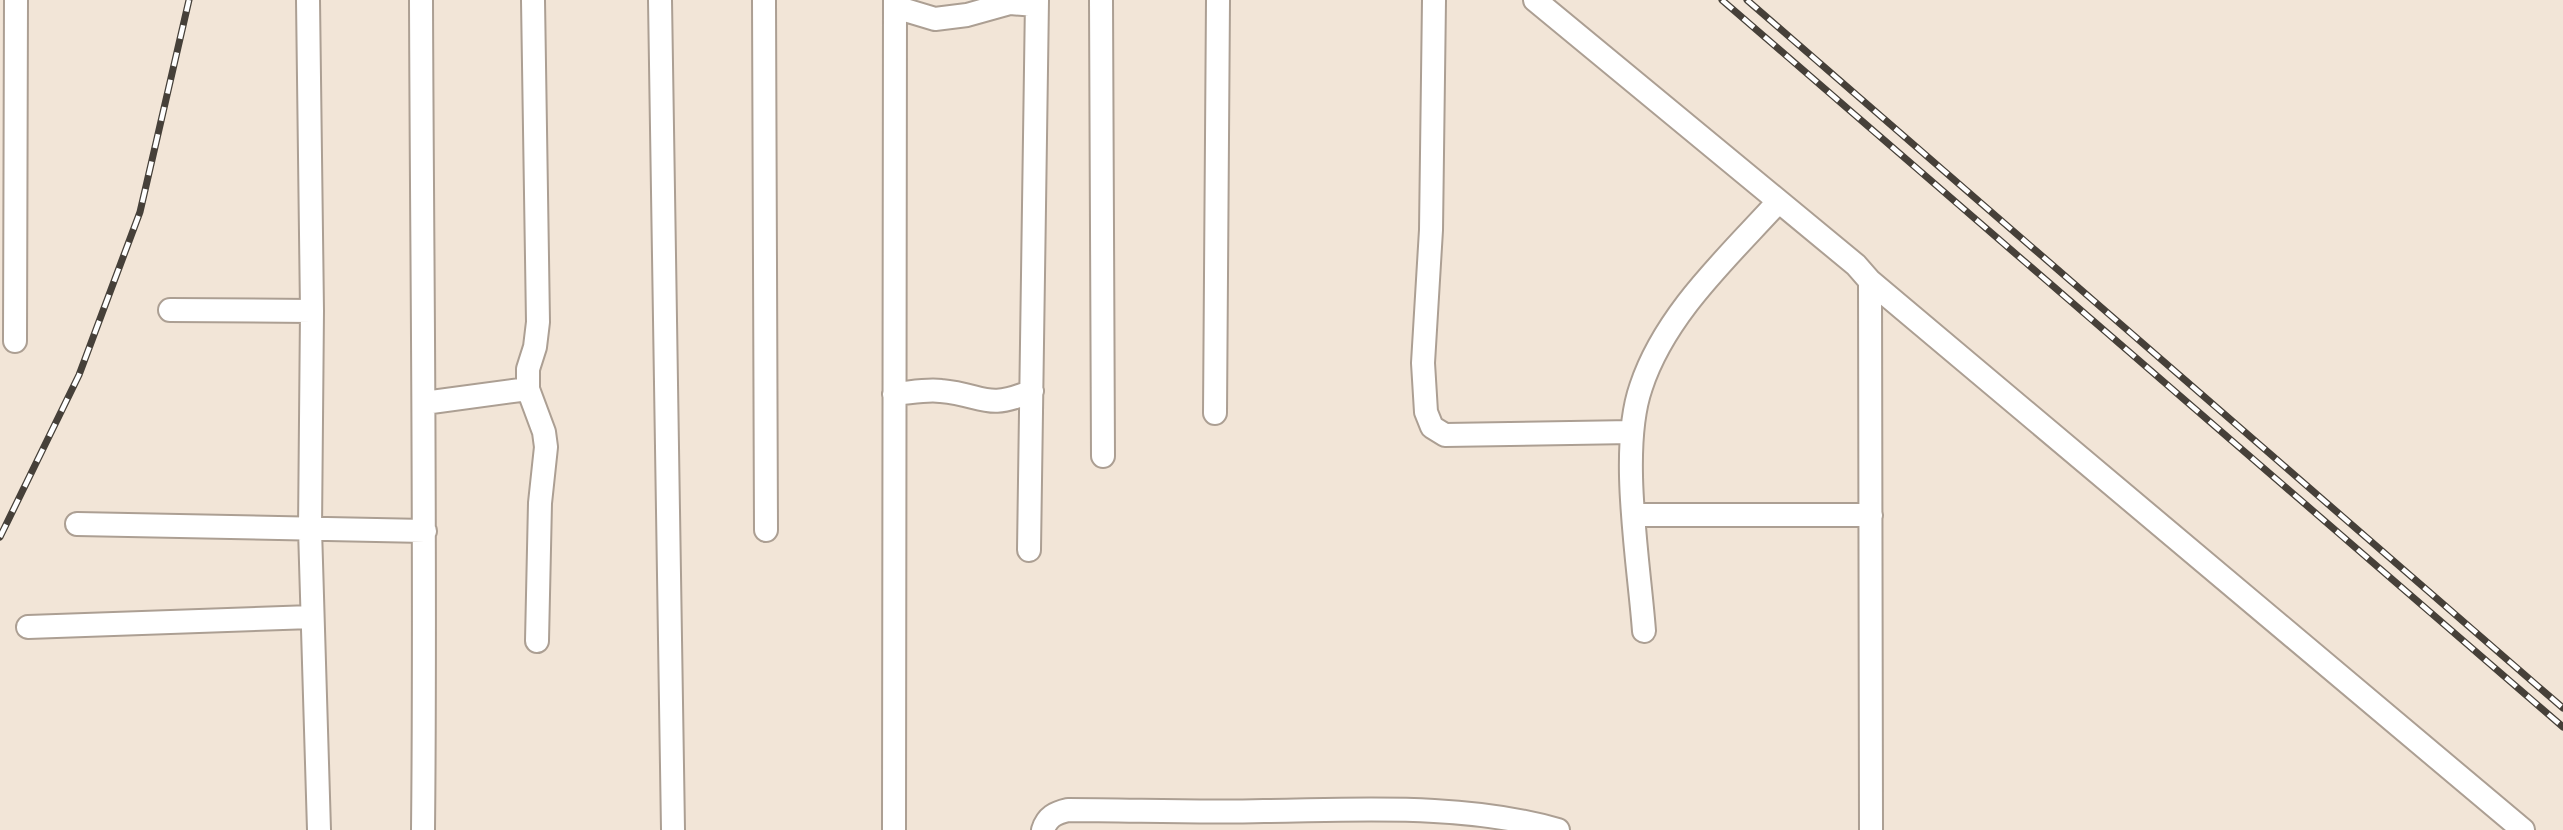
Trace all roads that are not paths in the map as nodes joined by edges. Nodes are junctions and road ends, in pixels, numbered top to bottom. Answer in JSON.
{"nodes":[{"id":1,"x":16,"y":0,"type":"edge"},
{"id":2,"x":308,"y":0,"type":"edge"},
{"id":3,"x":421,"y":0,"type":"edge"},
{"id":4,"x":533,"y":0,"type":"edge"},
{"id":5,"x":660,"y":0,"type":"edge"},
{"id":6,"x":764,"y":0,"type":"edge"},
{"id":7,"x":1101,"y":0,"type":"edge"},
{"id":8,"x":1218,"y":0,"type":"edge"},
{"id":9,"x":1434,"y":0,"type":"edge"},
{"id":10,"x":1535,"y":0,"type":"edge"},
{"id":11,"x":895,"y":3,"type":"edge"},
{"id":12,"x":1036,"y":3,"type":"edge"},
{"id":13,"x":1778,"y":202,"type":"junction"},
{"id":14,"x":1870,"y":281,"type":"junction"},
{"id":15,"x":170,"y":310,"type":"dead end"},
{"id":16,"x":312,"y":311,"type":"junction"},
{"id":17,"x":15,"y":341,"type":"dead end"},
{"id":18,"x":528,"y":389,"type":"junction"},
{"id":19,"x":1032,"y":391,"type":"junction"},
{"id":20,"x":894,"y":394,"type":"junction"},
{"id":21,"x":424,"y":403,"type":"junction"},
{"id":22,"x":1215,"y":413,"type":"dead end"},
{"id":23,"x":1632,"y":432,"type":"junction"},
{"id":24,"x":1102,"y":456,"type":"dead end"},
{"id":25,"x":1635,"y":515,"type":"junction"},
{"id":26,"x":1871,"y":515,"type":"junction"},
{"id":27,"x":77,"y":524,"type":"dead end"},
{"id":28,"x":310,"y":529,"type":"junction"},
{"id":29,"x":766,"y":530,"type":"dead end"},
{"id":30,"x":425,"y":531,"type":"junction"},
{"id":31,"x":1029,"y":550,"type":"dead end"},
{"id":32,"x":312,"y":617,"type":"junction"},
{"id":33,"x":28,"y":627,"type":"dead end"},
{"id":34,"x":1644,"y":631,"type":"dead end"},
{"id":35,"x":537,"y":641,"type":"dead end"},
{"id":36,"x":319,"y":830,"type":"edge"},
{"id":37,"x":423,"y":830,"type":"edge"},
{"id":38,"x":673,"y":830,"type":"edge"},
{"id":39,"x":894,"y":830,"type":"edge"},
{"id":40,"x":1043,"y":830,"type":"edge"},
{"id":41,"x":1558,"y":830,"type":"edge"},
{"id":42,"x":1871,"y":830,"type":"edge"},
{"id":43,"x":2523,"y":830,"type":"edge"}],
"edges":[{"from":1,"to":17,"type":"street"},
{"from":2,"to":16,"type":"street"},
{"from":3,"to":21,"type":"street"},
{"from":4,"to":18,"type":"street"},
{"from":5,"to":38,"type":"street"},
{"from":6,"to":29,"type":"street"},
{"from":7,"to":24,"type":"street"},
{"from":8,"to":22,"type":"street"},
{"from":9,"to":23,"type":"street"},
{"from":10,"to":13,"type":"street"},
{"from":11,"to":12,"type":"street"},
{"from":11,"to":20,"type":"street"},
{"from":12,"to":19,"type":"street"},
{"from":13,"to":14,"type":"street"},
{"from":13,"to":23,"type":"street"},
{"from":14,"to":26,"type":"street"},
{"from":14,"to":43,"type":"street"},
{"from":15,"to":16,"type":"street"},
{"from":16,"to":28,"type":"street"},
{"from":18,"to":21,"type":"street"},
{"from":18,"to":35,"type":"street"},
{"from":19,"to":20,"type":"street"},
{"from":19,"to":31,"type":"street"},
{"from":20,"to":39,"type":"street"},
{"from":21,"to":30,"type":"street"},
{"from":23,"to":25,"type":"street"},
{"from":25,"to":26,"type":"street"},
{"from":25,"to":34,"type":"street"},
{"from":26,"to":42,"type":"street"},
{"from":27,"to":28,"type":"street"},
{"from":28,"to":30,"type":"street"},
{"from":28,"to":32,"type":"street"},
{"from":30,"to":37,"type":"street"},
{"from":32,"to":33,"type":"street"},
{"from":32,"to":36,"type":"street"},
{"from":40,"to":41,"type":"street"}]}
